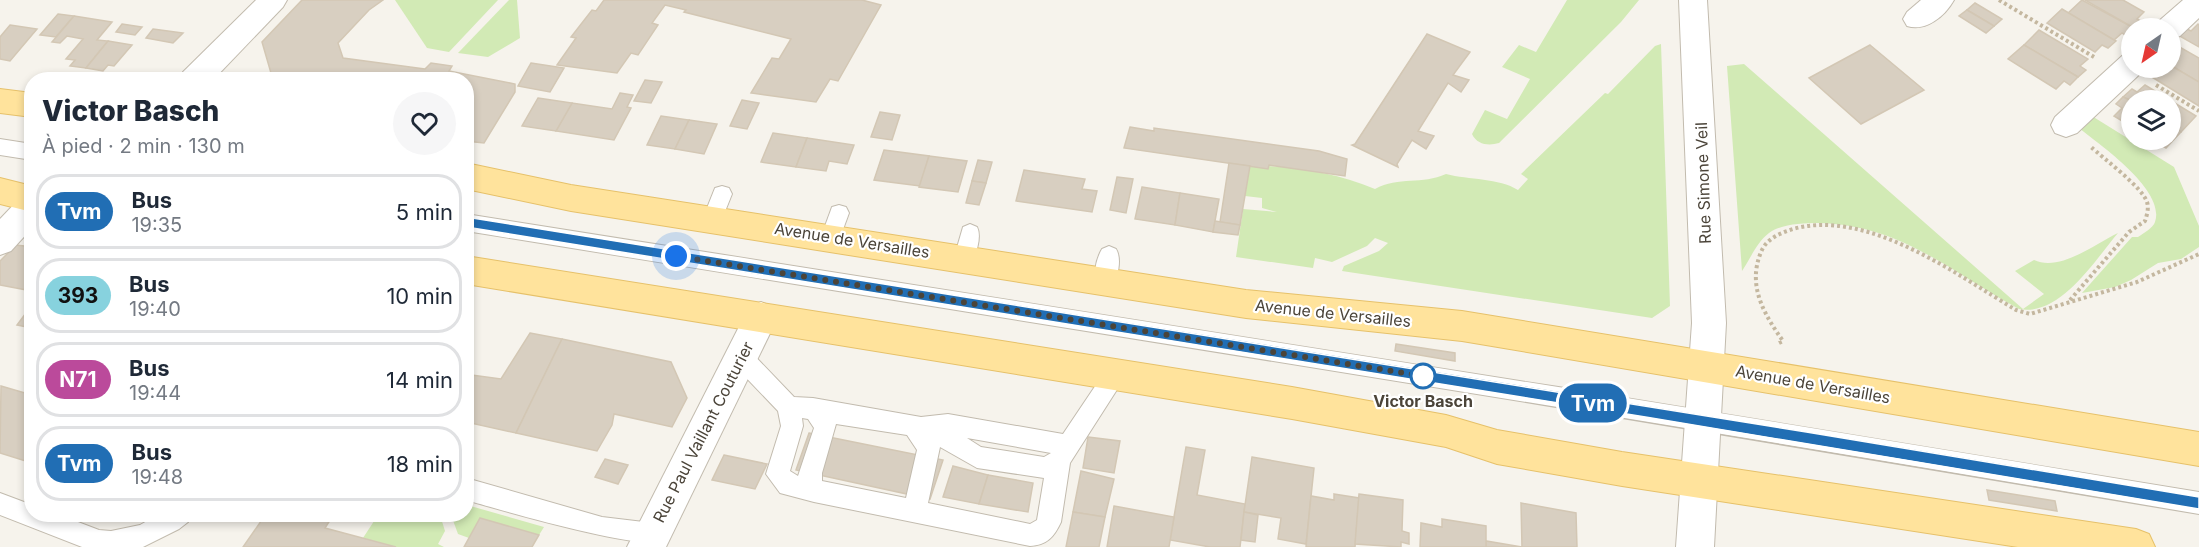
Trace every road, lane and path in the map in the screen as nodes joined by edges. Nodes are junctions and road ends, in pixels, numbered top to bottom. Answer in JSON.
{"nodes":[{"id":1,"x":273,"y":0,"type":"edge"},
{"id":2,"x":1693,"y":0,"type":"edge"},
{"id":3,"x":1940,"y":0,"type":"edge"},
{"id":4,"x":1999,"y":0,"type":"edge"},
{"id":5,"x":2199,"y":2,"type":"edge"},
{"id":6,"x":2181,"y":18,"type":"edge"},
{"id":7,"x":1917,"y":19,"type":"dead end"},
{"id":8,"x":2121,"y":66,"type":"edge"},
{"id":9,"x":202,"y":72,"type":"edge"},
{"id":10,"x":2121,"y":75,"type":"edge"},
{"id":11,"x":2142,"y":78,"type":"edge"},
{"id":12,"x":0,"y":100,"type":"edge"},
{"id":13,"x":24,"y":104,"type":"edge"},
{"id":14,"x":2199,"y":111,"type":"edge"},
{"id":15,"x":2066,"y":125,"type":"joint"},
{"id":16,"x":0,"y":147,"type":"edge"},
{"id":17,"x":24,"y":151,"type":"edge"},
{"id":18,"x":474,"y":178,"type":"edge"},
{"id":19,"x":0,"y":191,"type":"edge"},
{"id":20,"x":24,"y":197,"type":"edge"},
{"id":21,"x":24,"y":215,"type":"edge"},
{"id":22,"x":474,"y":223,"type":"edge"},
{"id":23,"x":0,"y":241,"type":"edge"},
{"id":24,"x":2199,"y":254,"type":"edge"},
{"id":25,"x":474,"y":271,"type":"edge"},
{"id":26,"x":2069,"y":301,"type":"junction"},
{"id":27,"x":761,"y":317,"type":"junction"},
{"id":28,"x":1775,"y":344,"type":"dead end"},
{"id":29,"x":741,"y":357,"type":"junction"},
{"id":30,"x":1706,"y":365,"type":"junction"},
{"id":31,"x":1116,"y":374,"type":"junction"},
{"id":32,"x":788,"y":406,"type":"junction"},
{"id":33,"x":813,"y":408,"type":"junction"},
{"id":34,"x":1703,"y":419,"type":"junction"},
{"id":35,"x":917,"y":427,"type":"junction"},
{"id":36,"x":2199,"y":449,"type":"edge"},
{"id":37,"x":1063,"y":453,"type":"junction"},
{"id":38,"x":1700,"y":482,"type":"junction"},
{"id":39,"x":474,"y":491,"type":"edge"},
{"id":40,"x":814,"y":491,"type":"junction"},
{"id":41,"x":2199,"y":503,"type":"edge"},
{"id":42,"x":0,"y":504,"type":"edge"},
{"id":43,"x":915,"y":510,"type":"junction"},
{"id":44,"x":24,"y":513,"type":"edge"},
{"id":45,"x":47,"y":522,"type":"edge"},
{"id":46,"x":167,"y":522,"type":"edge"},
{"id":47,"x":649,"y":541,"type":"edge"},
{"id":48,"x":1695,"y":547,"type":"edge"},
{"id":49,"x":2136,"y":547,"type":"edge"}],
"edges":[{"from":1,"to":9,"type":"street"},
{"from":2,"to":30,"type":"street","name":"Rue Simone Veil"},
{"from":3,"to":7,"type":"street"},
{"from":4,"to":8,"type":"path"},
{"from":5,"to":6,"type":"street"},
{"from":10,"to":15,"type":"street"},
{"from":11,"to":14,"type":"path"},
{"from":12,"to":13,"type":"main road"},
{"from":15,"to":26,"type":"path"},
{"from":16,"to":17,"type":"lane"},
{"from":18,"to":30,"type":"main road","name":"Avenue de Versailles"},
{"from":19,"to":20,"type":"main road"},
{"from":21,"to":23,"type":"street"},
{"from":22,"to":34,"type":"lane"},
{"from":24,"to":26,"type":"path"},
{"from":25,"to":27,"type":"main road"},
{"from":26,"to":28,"type":"path"},
{"from":27,"to":29,"type":"street","name":"Rue Paul Vaillant Couturier"},
{"from":27,"to":31,"type":"main road"},
{"from":29,"to":32,"type":"lane"},
{"from":29,"to":47,"type":"street","name":"Rue Paul Vaillant Couturier"},
{"from":30,"to":34,"type":"street","name":"Rue Simone Veil"},
{"from":30,"to":36,"type":"main road","name":"Avenue de Versailles"},
{"from":31,"to":37,"type":"lane"},
{"from":31,"to":38,"type":"main road"},
{"from":32,"to":33,"type":"lane"},
{"from":32,"to":40,"type":"lane"},
{"from":33,"to":35,"type":"lane"},
{"from":33,"to":40,"type":"lane"},
{"from":34,"to":38,"type":"street","name":"Rue Simone Veil"},
{"from":34,"to":41,"type":"lane"},
{"from":35,"to":37,"type":"lane"},
{"from":35,"to":43,"type":"lane"},
{"from":37,"to":43,"type":"lane"},
{"from":38,"to":48,"type":"street","name":"Rue Simone Veil"},
{"from":38,"to":49,"type":"main road"},
{"from":39,"to":47,"type":"lane"},
{"from":40,"to":43,"type":"lane"},
{"from":42,"to":44,"type":"lane"},
{"from":45,"to":46,"type":"lane"}]}
